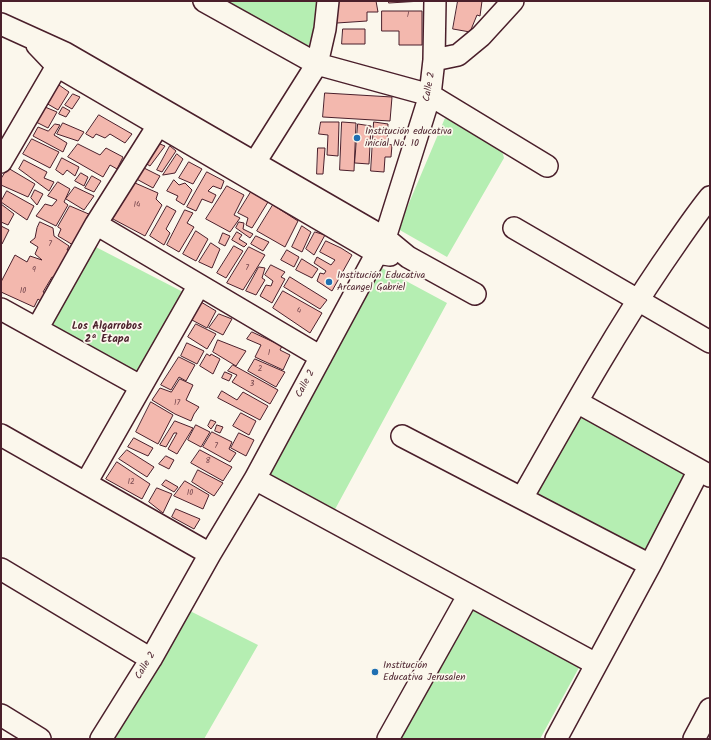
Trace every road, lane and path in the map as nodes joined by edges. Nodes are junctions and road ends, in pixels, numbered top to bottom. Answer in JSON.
{"nodes":[{"id":1,"x":204,"y":1,"type":"edge"},
{"id":2,"x":328,"y":1,"type":"edge"},
{"id":3,"x":436,"y":1,"type":"edge"},
{"id":4,"x":513,"y":1,"type":"edge"},
{"id":5,"x":1,"y":24,"type":"edge"},
{"id":6,"x":61,"y":60,"type":"junction"},
{"id":7,"x":434,"y":60,"type":"junction"},
{"id":8,"x":316,"y":64,"type":"junction"},
{"id":9,"x":430,"y":95,"type":"junction"},
{"id":10,"x":162,"y":118,"type":"junction"},
{"id":11,"x":1,"y":162,"type":"edge"},
{"id":12,"x":547,"y":166,"type":"dead end"},
{"id":13,"x":250,"y":170,"type":"junction"},
{"id":14,"x":708,"y":202,"type":"edge"},
{"id":15,"x":96,"y":224,"type":"junction"},
{"id":16,"x":514,"y":228,"type":"dead end"},
{"id":17,"x":381,"y":246,"type":"junction"},
{"id":18,"x":199,"y":285,"type":"junction"},
{"id":19,"x":475,"y":294,"type":"dead end"},
{"id":20,"x":638,"y":299,"type":"junction"},
{"id":21,"x":1,"y":309,"type":"edge"},
{"id":22,"x":37,"y":328,"type":"junction"},
{"id":23,"x":710,"y":342,"type":"edge"},
{"id":24,"x":321,"y":357,"type":"junction"},
{"id":25,"x":140,"y":386,"type":"junction"},
{"id":26,"x":577,"y":402,"type":"junction"},
{"id":27,"x":1,"y":435,"type":"edge"},
{"id":28,"x":402,"y":436,"type":"dead end"},
{"id":29,"x":704,"y":473,"type":"edge"},
{"id":30,"x":255,"y":478,"type":"junction"},
{"id":31,"x":86,"y":483,"type":"junction"},
{"id":32,"x":522,"y":498,"type":"junction"},
{"id":33,"x":210,"y":554,"type":"junction"},
{"id":34,"x":650,"y":565,"type":"junction"},
{"id":35,"x":1,"y":569,"type":"edge"},
{"id":36,"x":468,"y":596,"type":"junction"},
{"id":37,"x":151,"y":659,"type":"junction"},
{"id":38,"x":596,"y":664,"type":"junction"},
{"id":39,"x":710,"y":709,"type":"edge"},
{"id":40,"x":1,"y":715,"type":"edge"},
{"id":41,"x":40,"y":739,"type":"edge"},
{"id":42,"x":102,"y":739,"type":"edge"},
{"id":43,"x":388,"y":739,"type":"edge"},
{"id":44,"x":556,"y":739,"type":"edge"},
{"id":45,"x":694,"y":739,"type":"edge"}],
"edges":[{"from":1,"to":8,"type":"street"},
{"from":2,"to":8,"type":"street"},
{"from":3,"to":7,"type":"street","name":"Calle 2"},
{"from":4,"to":7,"type":"street"},
{"from":5,"to":6,"type":"street"},
{"from":6,"to":10,"type":"street"},
{"from":6,"to":11,"type":"street"},
{"from":7,"to":9,"type":"street","name":"Calle 2"},
{"from":8,"to":9,"type":"street"},
{"from":8,"to":13,"type":"street"},
{"from":9,"to":12,"type":"street"},
{"from":9,"to":17,"type":"street","name":"Calle 2"},
{"from":10,"to":13,"type":"street"},
{"from":10,"to":15,"type":"street"},
{"from":13,"to":17,"type":"street"},
{"from":14,"to":20,"type":"street"},
{"from":15,"to":18,"type":"street"},
{"from":15,"to":22,"type":"street"},
{"from":16,"to":20,"type":"street"},
{"from":17,"to":19,"type":"street"},
{"from":17,"to":24,"type":"street","name":"Calle 2"},
{"from":18,"to":24,"type":"street"},
{"from":18,"to":25,"type":"street"},
{"from":20,"to":23,"type":"street"},
{"from":20,"to":26,"type":"street"},
{"from":21,"to":22,"type":"street"},
{"from":22,"to":25,"type":"street"},
{"from":24,"to":30,"type":"street","name":"Calle 2"},
{"from":25,"to":31,"type":"street"},
{"from":26,"to":29,"type":"street"},
{"from":26,"to":32,"type":"street"},
{"from":27,"to":31,"type":"street"},
{"from":28,"to":32,"type":"street"},
{"from":29,"to":34,"type":"street"},
{"from":30,"to":33,"type":"street","name":"Calle 2"},
{"from":30,"to":36,"type":"street"},
{"from":31,"to":33,"type":"street"},
{"from":32,"to":34,"type":"street"},
{"from":33,"to":37,"type":"street","name":"Calle 2"},
{"from":34,"to":38,"type":"street"},
{"from":35,"to":37,"type":"street"},
{"from":36,"to":38,"type":"street"},
{"from":36,"to":43,"type":"street"},
{"from":37,"to":42,"type":"street","name":"Calle 2"},
{"from":38,"to":44,"type":"street"},
{"from":39,"to":45,"type":"street"},
{"from":40,"to":41,"type":"street"}]}
